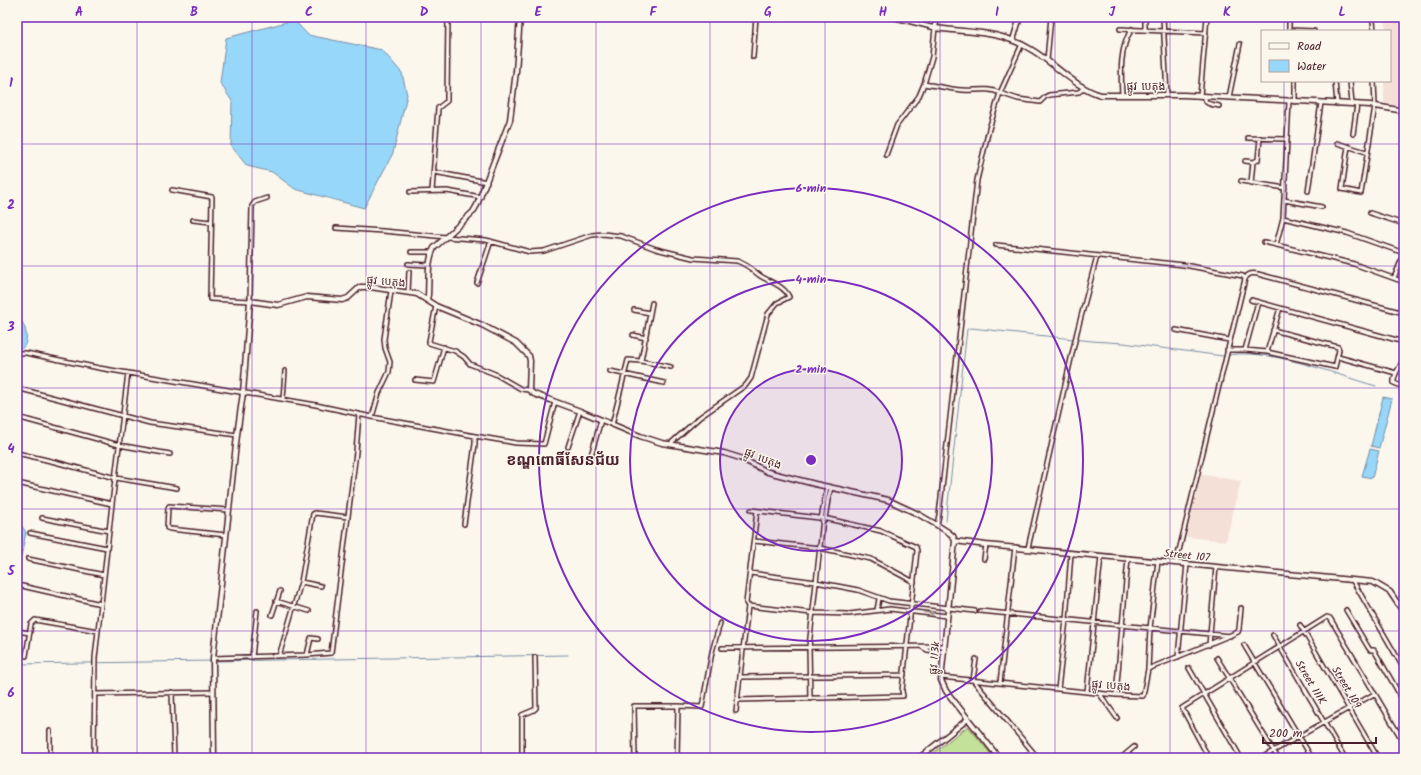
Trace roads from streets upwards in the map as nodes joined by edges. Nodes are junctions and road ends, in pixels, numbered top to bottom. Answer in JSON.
{"nodes":[{"id":1,"x":448,"y":17,"type":"edge"},
{"id":2,"x":520,"y":17,"type":"edge"},
{"id":3,"x":756,"y":17,"type":"edge"},
{"id":4,"x":892,"y":17,"type":"edge"},
{"id":5,"x":937,"y":17,"type":"edge"},
{"id":6,"x":1020,"y":17,"type":"edge"},
{"id":7,"x":1051,"y":17,"type":"edge"},
{"id":8,"x":1145,"y":17,"type":"edge"},
{"id":9,"x":1163,"y":17,"type":"edge"},
{"id":10,"x":1207,"y":17,"type":"edge"},
{"id":11,"x":1277,"y":17,"type":"edge"},
{"id":12,"x":1288,"y":18,"type":"edge"},
{"id":13,"x":1373,"y":21,"type":"dead end"},
{"id":14,"x":935,"y":28,"type":"junction"},
{"id":15,"x":1120,"y":29,"type":"dead end"},
{"id":16,"x":1132,"y":29,"type":"junction"},
{"id":17,"x":1145,"y":29,"type":"junction"},
{"id":18,"x":1163,"y":30,"type":"junction"},
{"id":19,"x":1289,"y":30,"type":"edge"},
{"id":20,"x":1374,"y":30,"type":"edge"},
{"id":21,"x":1206,"y":33,"type":"junction"},
{"id":22,"x":1013,"y":40,"type":"junction"},
{"id":23,"x":1022,"y":44,"type":"junction"},
{"id":24,"x":1240,"y":44,"type":"dead end"},
{"id":25,"x":753,"y":58,"type":"dead end"},
{"id":26,"x":1047,"y":60,"type":"junction"},
{"id":27,"x":1295,"y":82,"type":"edge"},
{"id":28,"x":1335,"y":82,"type":"edge"},
{"id":29,"x":1350,"y":82,"type":"edge"},
{"id":30,"x":1374,"y":82,"type":"edge"},
{"id":31,"x":924,"y":84,"type":"junction"},
{"id":32,"x":1084,"y":88,"type":"junction"},
{"id":33,"x":1000,"y":93,"type":"junction"},
{"id":34,"x":1122,"y":95,"type":"junction"},
{"id":35,"x":1167,"y":95,"type":"junction"},
{"id":36,"x":1202,"y":96,"type":"junction"},
{"id":37,"x":1229,"y":97,"type":"junction"},
{"id":38,"x":1288,"y":101,"type":"junction"},
{"id":39,"x":1295,"y":102,"type":"junction"},
{"id":40,"x":1321,"y":103,"type":"junction"},
{"id":41,"x":1337,"y":104,"type":"junction"},
{"id":42,"x":1352,"y":104,"type":"junction"},
{"id":43,"x":1357,"y":104,"type":"junction"},
{"id":44,"x":1218,"y":106,"type":"dead end"},
{"id":45,"x":1375,"y":106,"type":"junction"},
{"id":46,"x":1404,"y":111,"type":"edge"},
{"id":47,"x":1352,"y":134,"type":"dead end"},
{"id":48,"x":1248,"y":138,"type":"dead end"},
{"id":49,"x":1260,"y":138,"type":"junction"},
{"id":50,"x":1286,"y":139,"type":"junction"},
{"id":51,"x":1337,"y":143,"type":"dead end"},
{"id":52,"x":1348,"y":146,"type":"junction"},
{"id":53,"x":1366,"y":152,"type":"junction"},
{"id":54,"x":886,"y":155,"type":"dead end"},
{"id":55,"x":1245,"y":162,"type":"dead end"},
{"id":56,"x":1253,"y":162,"type":"junction"},
{"id":57,"x":434,"y":172,"type":"junction"},
{"id":58,"x":1241,"y":181,"type":"dead end"},
{"id":59,"x":486,"y":182,"type":"junction"},
{"id":60,"x":1251,"y":183,"type":"junction"},
{"id":61,"x":1285,"y":188,"type":"junction"},
{"id":62,"x":172,"y":190,"type":"dead end"},
{"id":63,"x":432,"y":191,"type":"junction"},
{"id":64,"x":1308,"y":191,"type":"dead end"},
{"id":65,"x":410,"y":192,"type":"dead end"},
{"id":66,"x":482,"y":197,"type":"junction"},
{"id":67,"x":267,"y":198,"type":"dead end"},
{"id":68,"x":1284,"y":200,"type":"junction"},
{"id":69,"x":1322,"y":207,"type":"dead end"},
{"id":70,"x":1370,"y":212,"type":"dead end"},
{"id":71,"x":1283,"y":218,"type":"junction"},
{"id":72,"x":193,"y":220,"type":"dead end"},
{"id":73,"x":211,"y":222,"type":"junction"},
{"id":74,"x":1404,"y":224,"type":"edge"},
{"id":75,"x":336,"y":228,"type":"dead end"},
{"id":76,"x":446,"y":237,"type":"junction"},
{"id":77,"x":491,"y":241,"type":"junction"},
{"id":78,"x":1264,"y":242,"type":"dead end"},
{"id":79,"x":996,"y":245,"type":"dead end"},
{"id":80,"x":1276,"y":245,"type":"junction"},
{"id":81,"x":411,"y":252,"type":"dead end"},
{"id":82,"x":432,"y":252,"type":"junction"},
{"id":83,"x":1404,"y":254,"type":"edge"},
{"id":84,"x":1097,"y":256,"type":"junction"},
{"id":85,"x":408,"y":264,"type":"dead end"},
{"id":86,"x":429,"y":265,"type":"junction"},
{"id":87,"x":409,"y":272,"type":"dead end"},
{"id":88,"x":1394,"y":278,"type":"junction"},
{"id":89,"x":1245,"y":279,"type":"junction"},
{"id":90,"x":477,"y":282,"type":"dead end"},
{"id":91,"x":1404,"y":282,"type":"edge"},
{"id":92,"x":391,"y":290,"type":"junction"},
{"id":93,"x":408,"y":292,"type":"junction"},
{"id":94,"x":426,"y":300,"type":"junction"},
{"id":95,"x":1251,"y":300,"type":"dead end"},
{"id":96,"x":250,"y":301,"type":"junction"},
{"id":97,"x":1258,"y":302,"type":"junction"},
{"id":98,"x":652,"y":303,"type":"dead end"},
{"id":99,"x":436,"y":306,"type":"junction"},
{"id":100,"x":1280,"y":308,"type":"junction"},
{"id":101,"x":634,"y":310,"type":"dead end"},
{"id":102,"x":650,"y":313,"type":"junction"},
{"id":103,"x":1404,"y":313,"type":"edge"},
{"id":104,"x":1176,"y":330,"type":"dead end"},
{"id":105,"x":1273,"y":330,"type":"junction"},
{"id":106,"x":633,"y":335,"type":"dead end"},
{"id":107,"x":646,"y":338,"type":"junction"},
{"id":108,"x":1229,"y":340,"type":"junction"},
{"id":109,"x":1404,"y":342,"type":"edge"},
{"id":110,"x":444,"y":347,"type":"junction"},
{"id":111,"x":1245,"y":350,"type":"junction"},
{"id":112,"x":1227,"y":351,"type":"junction"},
{"id":113,"x":1267,"y":352,"type":"junction"},
{"id":114,"x":17,"y":353,"type":"edge"},
{"id":115,"x":1338,"y":357,"type":"junction"},
{"id":116,"x":1404,"y":359,"type":"edge"},
{"id":117,"x":641,"y":361,"type":"junction"},
{"id":118,"x":672,"y":367,"type":"dead end"},
{"id":119,"x":285,"y":370,"type":"dead end"},
{"id":120,"x":610,"y":371,"type":"dead end"},
{"id":121,"x":128,"y":373,"type":"junction"},
{"id":122,"x":1396,"y":373,"type":"junction"},
{"id":123,"x":624,"y":374,"type":"junction"},
{"id":124,"x":415,"y":380,"type":"dead end"},
{"id":125,"x":664,"y":383,"type":"dead end"},
{"id":126,"x":1404,"y":386,"type":"edge"},
{"id":127,"x":17,"y":388,"type":"edge"},
{"id":128,"x":529,"y":390,"type":"junction"},
{"id":129,"x":243,"y":393,"type":"junction"},
{"id":130,"x":283,"y":399,"type":"junction"},
{"id":131,"x":555,"y":402,"type":"junction"},
{"id":132,"x":580,"y":411,"type":"junction"},
{"id":133,"x":359,"y":414,"type":"junction"},
{"id":134,"x":122,"y":416,"type":"junction"},
{"id":135,"x":17,"y":417,"type":"edge"},
{"id":136,"x":372,"y":417,"type":"junction"},
{"id":137,"x":600,"y":420,"type":"junction"},
{"id":138,"x":612,"y":425,"type":"junction"},
{"id":139,"x":237,"y":435,"type":"junction"},
{"id":140,"x":475,"y":436,"type":"junction"},
{"id":141,"x":670,"y":444,"type":"junction"},
{"id":142,"x":119,"y":445,"type":"junction"},
{"id":143,"x":568,"y":447,"type":"dead end"},
{"id":144,"x":17,"y":453,"type":"edge"},
{"id":145,"x":170,"y":454,"type":"dead end"},
{"id":146,"x":590,"y":459,"type":"dead end"},
{"id":147,"x":116,"y":478,"type":"junction"},
{"id":148,"x":17,"y":483,"type":"edge"},
{"id":149,"x":829,"y":487,"type":"junction"},
{"id":150,"x":177,"y":488,"type":"dead end"},
{"id":151,"x":112,"y":504,"type":"junction"},
{"id":152,"x":229,"y":510,"type":"junction"},
{"id":153,"x":751,"y":510,"type":"dead end"},
{"id":154,"x":757,"y":511,"type":"junction"},
{"id":155,"x":348,"y":517,"type":"junction"},
{"id":156,"x":42,"y":518,"type":"dead end"},
{"id":157,"x":823,"y":519,"type":"junction"},
{"id":158,"x":464,"y":524,"type":"dead end"},
{"id":159,"x":937,"y":525,"type":"junction"},
{"id":160,"x":109,"y":531,"type":"junction"},
{"id":161,"x":30,"y":533,"type":"dead end"},
{"id":162,"x":226,"y":535,"type":"junction"},
{"id":163,"x":955,"y":540,"type":"junction"},
{"id":164,"x":754,"y":541,"type":"junction"},
{"id":165,"x":986,"y":545,"type":"junction"},
{"id":166,"x":1015,"y":547,"type":"junction"},
{"id":167,"x":107,"y":548,"type":"junction"},
{"id":168,"x":820,"y":548,"type":"junction"},
{"id":169,"x":1028,"y":548,"type":"junction"},
{"id":170,"x":1071,"y":552,"type":"junction"},
{"id":171,"x":1101,"y":556,"type":"junction"},
{"id":172,"x":1128,"y":558,"type":"junction"},
{"id":173,"x":28,"y":559,"type":"dead end"},
{"id":174,"x":984,"y":559,"type":"dead end"},
{"id":175,"x":1158,"y":561,"type":"junction"},
{"id":176,"x":1176,"y":563,"type":"junction"},
{"id":177,"x":1187,"y":564,"type":"junction"},
{"id":178,"x":1216,"y":567,"type":"junction"},
{"id":179,"x":750,"y":573,"type":"junction"},
{"id":180,"x":104,"y":575,"type":"junction"},
{"id":181,"x":1353,"y":581,"type":"junction"},
{"id":182,"x":301,"y":582,"type":"junction"},
{"id":183,"x":816,"y":582,"type":"junction"},
{"id":184,"x":914,"y":582,"type":"junction"},
{"id":185,"x":22,"y":586,"type":"dead end"},
{"id":186,"x":321,"y":586,"type":"dead end"},
{"id":187,"x":280,"y":591,"type":"dead end"},
{"id":188,"x":879,"y":598,"type":"junction"},
{"id":189,"x":276,"y":601,"type":"junction"},
{"id":190,"x":101,"y":604,"type":"junction"},
{"id":191,"x":911,"y":604,"type":"junction"},
{"id":192,"x":293,"y":606,"type":"junction"},
{"id":193,"x":748,"y":606,"type":"junction"},
{"id":194,"x":948,"y":608,"type":"junction"},
{"id":195,"x":1241,"y":608,"type":"dead end"},
{"id":196,"x":878,"y":610,"type":"junction"},
{"id":197,"x":1346,"y":610,"type":"dead end"},
{"id":198,"x":257,"y":611,"type":"dead end"},
{"id":199,"x":309,"y":611,"type":"dead end"},
{"id":200,"x":910,"y":611,"type":"junction"},
{"id":201,"x":975,"y":611,"type":"dead end"},
{"id":202,"x":980,"y":611,"type":"dead end"},
{"id":203,"x":812,"y":612,"type":"junction"},
{"id":204,"x":1404,"y":613,"type":"edge"},
{"id":205,"x":1008,"y":614,"type":"junction"},
{"id":206,"x":272,"y":615,"type":"dead end"},
{"id":207,"x":947,"y":616,"type":"junction"},
{"id":208,"x":1066,"y":620,"type":"junction"},
{"id":209,"x":1094,"y":622,"type":"junction"},
{"id":210,"x":720,"y":623,"type":"dead end"},
{"id":211,"x":1122,"y":625,"type":"junction"},
{"id":212,"x":1300,"y":625,"type":"dead end"},
{"id":213,"x":1150,"y":628,"type":"junction"},
{"id":214,"x":17,"y":631,"type":"edge"},
{"id":215,"x":98,"y":631,"type":"junction"},
{"id":216,"x":1180,"y":631,"type":"junction"},
{"id":217,"x":1304,"y":632,"type":"junction"},
{"id":218,"x":30,"y":633,"type":"junction"},
{"id":219,"x":1209,"y":634,"type":"junction"},
{"id":220,"x":1273,"y":635,"type":"dead end"},
{"id":221,"x":1230,"y":636,"type":"junction"},
{"id":222,"x":318,"y":639,"type":"dead end"},
{"id":223,"x":907,"y":645,"type":"junction"},
{"id":224,"x":1208,"y":645,"type":"junction"},
{"id":225,"x":920,"y":646,"type":"junction"},
{"id":226,"x":944,"y":646,"type":"junction"},
{"id":227,"x":1244,"y":646,"type":"dead end"},
{"id":228,"x":809,"y":647,"type":"junction"},
{"id":229,"x":1280,"y":647,"type":"junction"},
{"id":230,"x":722,"y":648,"type":"dead end"},
{"id":231,"x":743,"y":648,"type":"junction"},
{"id":232,"x":944,"y":652,"type":"junction"},
{"id":233,"x":307,"y":655,"type":"junction"},
{"id":234,"x":26,"y":656,"type":"dead end"},
{"id":235,"x":279,"y":656,"type":"junction"},
{"id":236,"x":252,"y":657,"type":"junction"},
{"id":237,"x":535,"y":657,"type":"dead end"},
{"id":238,"x":1178,"y":657,"type":"junction"},
{"id":239,"x":1217,"y":658,"type":"dead end"},
{"id":240,"x":976,"y":659,"type":"dead end"},
{"id":241,"x":213,"y":660,"type":"junction"},
{"id":242,"x":1255,"y":662,"type":"junction"},
{"id":243,"x":1189,"y":668,"type":"dead end"},
{"id":244,"x":1148,"y":669,"type":"junction"},
{"id":245,"x":1404,"y":669,"type":"edge"},
{"id":246,"x":904,"y":675,"type":"junction"},
{"id":247,"x":809,"y":676,"type":"junction"},
{"id":248,"x":740,"y":677,"type":"junction"},
{"id":249,"x":941,"y":677,"type":"junction"},
{"id":250,"x":1229,"y":679,"type":"junction"},
{"id":251,"x":973,"y":680,"type":"junction"},
{"id":252,"x":1000,"y":683,"type":"junction"},
{"id":253,"x":1058,"y":689,"type":"junction"},
{"id":254,"x":172,"y":692,"type":"junction"},
{"id":255,"x":213,"y":692,"type":"junction"},
{"id":256,"x":1087,"y":692,"type":"junction"},
{"id":257,"x":1099,"y":693,"type":"junction"},
{"id":258,"x":95,"y":694,"type":"junction"},
{"id":259,"x":1204,"y":694,"type":"junction"},
{"id":260,"x":1374,"y":694,"type":"junction"},
{"id":261,"x":1116,"y":695,"type":"junction"},
{"id":262,"x":810,"y":699,"type":"junction"},
{"id":263,"x":737,"y":700,"type":"junction"},
{"id":264,"x":1404,"y":702,"type":"edge"},
{"id":265,"x":678,"y":706,"type":"junction"},
{"id":266,"x":1349,"y":708,"type":"junction"},
{"id":267,"x":736,"y":711,"type":"dead end"},
{"id":268,"x":1117,"y":718,"type":"dead end"},
{"id":269,"x":968,"y":720,"type":"junction"},
{"id":270,"x":1324,"y":721,"type":"junction"},
{"id":271,"x":50,"y":731,"type":"dead end"},
{"id":272,"x":1299,"y":736,"type":"junction"},
{"id":273,"x":1404,"y":743,"type":"edge"},
{"id":274,"x":1134,"y":747,"type":"dead end"},
{"id":275,"x":1274,"y":750,"type":"junction"},
{"id":276,"x":1032,"y":751,"type":"junction"},
{"id":277,"x":50,"y":758,"type":"edge"},
{"id":278,"x":94,"y":758,"type":"edge"},
{"id":279,"x":174,"y":758,"type":"edge"},
{"id":280,"x":214,"y":758,"type":"edge"},
{"id":281,"x":522,"y":758,"type":"edge"},
{"id":282,"x":635,"y":758,"type":"edge"},
{"id":283,"x":677,"y":758,"type":"edge"},
{"id":284,"x":919,"y":758,"type":"edge"},
{"id":285,"x":999,"y":758,"type":"edge"},
{"id":286,"x":1023,"y":758,"type":"edge"},
{"id":287,"x":1038,"y":758,"type":"edge"},
{"id":288,"x":1121,"y":758,"type":"edge"},
{"id":289,"x":1209,"y":758,"type":"edge"},
{"id":290,"x":1241,"y":758,"type":"edge"},
{"id":291,"x":1261,"y":758,"type":"edge"},
{"id":292,"x":1278,"y":758,"type":"edge"},
{"id":293,"x":1312,"y":758,"type":"edge"},
{"id":294,"x":1345,"y":758,"type":"edge"},
{"id":295,"x":1378,"y":758,"type":"edge"}],
"edges":[{"from":1,"to":57,"type":"street"},
{"from":2,"to":59,"type":"street"},
{"from":3,"to":25,"type":"street"},
{"from":4,"to":14,"type":"street"},
{"from":5,"to":14,"type":"street"},
{"from":6,"to":22,"type":"street"},
{"from":7,"to":26,"type":"street"},
{"from":8,"to":17,"type":"street"},
{"from":9,"to":18,"type":"street"},
{"from":10,"to":21,"type":"street"},
{"from":11,"to":12,"type":"street"},
{"from":12,"to":19,"type":"street"},
{"from":13,"to":20,"type":"street"},
{"from":14,"to":22,"type":"street","name":"ផ្លូវ បេតុង"},
{"from":14,"to":31,"type":"street"},
{"from":15,"to":16,"type":"street"},
{"from":16,"to":17,"type":"street"},
{"from":16,"to":34,"type":"street"},
{"from":17,"to":18,"type":"street"},
{"from":18,"to":21,"type":"street"},
{"from":18,"to":35,"type":"street"},
{"from":21,"to":36,"type":"street"},
{"from":22,"to":23,"type":"street","name":"ផ្លូវ បេតុង"},
{"from":23,"to":26,"type":"street","name":"ផ្លូវ បេតុង"},
{"from":23,"to":33,"type":"street"},
{"from":24,"to":37,"type":"street"},
{"from":26,"to":32,"type":"street","name":"ផ្លូវ បេតុង"},
{"from":27,"to":39,"type":"street"},
{"from":28,"to":41,"type":"street"},
{"from":29,"to":42,"type":"street"},
{"from":30,"to":45,"type":"street"},
{"from":31,"to":33,"type":"street"},
{"from":31,"to":54,"type":"street"},
{"from":32,"to":33,"type":"street"},
{"from":32,"to":34,"type":"street","name":"ផ្លូវ បេតុង"},
{"from":33,"to":159,"type":"street"},
{"from":34,"to":35,"type":"street","name":"ផ្លូវ បេតុង"},
{"from":35,"to":36,"type":"street","name":"ផ្លូវ បេតុង"},
{"from":36,"to":37,"type":"street","name":"ផ្លូវ បេតុង"},
{"from":36,"to":44,"type":"street"},
{"from":37,"to":38,"type":"street","name":"ផ្លូវ បេតុង"},
{"from":38,"to":39,"type":"street","name":"ផ្លូវ បេតុង"},
{"from":38,"to":50,"type":"street"},
{"from":39,"to":40,"type":"street","name":"ផ្លូវ បេតុង"},
{"from":40,"to":41,"type":"street","name":"ផ្លូវ បេតុង"},
{"from":40,"to":64,"type":"street"},
{"from":41,"to":42,"type":"street","name":"ផ្លូវ បេតុង"},
{"from":42,"to":43,"type":"street","name":"ផ្លូវ បេតុង"},
{"from":43,"to":45,"type":"street","name":"ផ្លូវ បេតុង"},
{"from":43,"to":47,"type":"street"},
{"from":45,"to":46,"type":"street","name":"ផ្លូវ បេតុង"},
{"from":45,"to":53,"type":"street"},
{"from":48,"to":49,"type":"street"},
{"from":49,"to":50,"type":"street"},
{"from":49,"to":56,"type":"street"},
{"from":50,"to":61,"type":"street"},
{"from":51,"to":52,"type":"street"},
{"from":52,"to":53,"type":"street"},
{"from":52,"to":53,"type":"street"},
{"from":55,"to":56,"type":"street"},
{"from":56,"to":60,"type":"street"},
{"from":57,"to":59,"type":"street"},
{"from":57,"to":63,"type":"street"},
{"from":58,"to":60,"type":"street"},
{"from":59,"to":66,"type":"street"},
{"from":60,"to":61,"type":"street"},
{"from":61,"to":68,"type":"street"},
{"from":62,"to":73,"type":"street","name":"ផ្លូវ បេតុង"},
{"from":63,"to":65,"type":"street"},
{"from":63,"to":66,"type":"street"},
{"from":66,"to":76,"type":"street"},
{"from":67,"to":96,"type":"street"},
{"from":68,"to":69,"type":"street"},
{"from":68,"to":71,"type":"street"},
{"from":70,"to":74,"type":"street"},
{"from":71,"to":80,"type":"street"},
{"from":71,"to":83,"type":"street"},
{"from":72,"to":73,"type":"street"},
{"from":73,"to":96,"type":"street","name":"ផ្លូវ បេតុង"},
{"from":75,"to":76,"type":"street"},
{"from":76,"to":77,"type":"street"},
{"from":76,"to":82,"type":"street"},
{"from":77,"to":90,"type":"street"},
{"from":77,"to":141,"type":"street"},
{"from":78,"to":80,"type":"street"},
{"from":79,"to":84,"type":"street"},
{"from":80,"to":88,"type":"street"},
{"from":81,"to":82,"type":"street"},
{"from":82,"to":86,"type":"street"},
{"from":83,"to":88,"type":"street"},
{"from":84,"to":89,"type":"street"},
{"from":84,"to":169,"type":"street"},
{"from":85,"to":86,"type":"street"},
{"from":86,"to":94,"type":"street"},
{"from":87,"to":93,"type":"street"},
{"from":88,"to":91,"type":"street"},
{"from":89,"to":103,"type":"street"},
{"from":89,"to":108,"type":"street"},
{"from":92,"to":93,"type":"street","name":"ផ្លូវ បេតុង"},
{"from":92,"to":96,"type":"street","name":"ផ្លូវ បេតុង"},
{"from":92,"to":136,"type":"street"},
{"from":93,"to":94,"type":"street","name":"ផ្លូវ បេតុង"},
{"from":94,"to":99,"type":"street","name":"ផ្លូវ បេតុង"},
{"from":95,"to":97,"type":"street"},
{"from":96,"to":129,"type":"street"},
{"from":97,"to":100,"type":"street"},
{"from":97,"to":111,"type":"street"},
{"from":98,"to":102,"type":"street"},
{"from":99,"to":110,"type":"street"},
{"from":99,"to":128,"type":"street","name":"ផ្លូវ បេតុង"},
{"from":100,"to":105,"type":"street"},
{"from":100,"to":109,"type":"street"},
{"from":101,"to":102,"type":"street"},
{"from":102,"to":107,"type":"street"},
{"from":104,"to":108,"type":"street"},
{"from":105,"to":113,"type":"street"},
{"from":105,"to":115,"type":"street"},
{"from":106,"to":107,"type":"street"},
{"from":107,"to":117,"type":"street"},
{"from":108,"to":112,"type":"street"},
{"from":110,"to":124,"type":"street"},
{"from":110,"to":128,"type":"street"},
{"from":111,"to":112,"type":"street"},
{"from":111,"to":113,"type":"street"},
{"from":112,"to":176,"type":"street"},
{"from":113,"to":115,"type":"street"},
{"from":114,"to":121,"type":"street"},
{"from":115,"to":122,"type":"street"},
{"from":116,"to":122,"type":"street"},
{"from":117,"to":118,"type":"street"},
{"from":117,"to":123,"type":"street"},
{"from":119,"to":130,"type":"street"},
{"from":120,"to":123,"type":"street"},
{"from":121,"to":129,"type":"street"},
{"from":121,"to":134,"type":"street"},
{"from":122,"to":126,"type":"street"},
{"from":123,"to":125,"type":"street"},
{"from":123,"to":138,"type":"street"},
{"from":127,"to":134,"type":"street"},
{"from":128,"to":131,"type":"street","name":"ផ្លូវ បេតុង"},
{"from":129,"to":130,"type":"street"},
{"from":129,"to":139,"type":"street"},
{"from":130,"to":133,"type":"street"},
{"from":131,"to":132,"type":"street","name":"ផ្លូវ បេតុង"},
{"from":131,"to":140,"type":"street"},
{"from":132,"to":137,"type":"street","name":"ផ្លូវ បេតុង"},
{"from":132,"to":143,"type":"street"},
{"from":133,"to":136,"type":"street"},
{"from":133,"to":155,"type":"street"},
{"from":134,"to":139,"type":"street"},
{"from":134,"to":142,"type":"street"},
{"from":135,"to":142,"type":"street"},
{"from":136,"to":140,"type":"street"},
{"from":137,"to":138,"type":"street","name":"ផ្លូវ បេតុង"},
{"from":137,"to":146,"type":"street"},
{"from":138,"to":141,"type":"street","name":"ផ្លូវ បេតុង"},
{"from":139,"to":152,"type":"street"},
{"from":140,"to":158,"type":"street"},
{"from":141,"to":149,"type":"street","name":"ផ្លូវ បេតុង"},
{"from":142,"to":145,"type":"street"},
{"from":142,"to":147,"type":"street"},
{"from":144,"to":147,"type":"street"},
{"from":147,"to":150,"type":"street"},
{"from":147,"to":151,"type":"street"},
{"from":148,"to":151,"type":"street"},
{"from":149,"to":157,"type":"street"},
{"from":149,"to":159,"type":"street","name":"ផ្លូវ បេតុង"},
{"from":151,"to":160,"type":"street"},
{"from":152,"to":162,"type":"street"},
{"from":152,"to":162,"type":"street"},
{"from":153,"to":154,"type":"street"},
{"from":154,"to":157,"type":"street"},
{"from":154,"to":164,"type":"street"},
{"from":155,"to":182,"type":"street"},
{"from":155,"to":233,"type":"street"},
{"from":156,"to":160,"type":"street"},
{"from":157,"to":168,"type":"street"},
{"from":157,"to":184,"type":"street"},
{"from":159,"to":163,"type":"street","name":"ផ្លូវ បេតុង"},
{"from":160,"to":167,"type":"street"},
{"from":161,"to":167,"type":"street"},
{"from":162,"to":241,"type":"street"},
{"from":163,"to":165,"type":"street","name":"Street 107"},
{"from":163,"to":194,"type":"street","name":"ផ្លូវ 113k"},
{"from":164,"to":168,"type":"street"},
{"from":164,"to":179,"type":"street"},
{"from":165,"to":166,"type":"street","name":"Street 107"},
{"from":165,"to":174,"type":"street"},
{"from":166,"to":169,"type":"street","name":"Street 107"},
{"from":166,"to":205,"type":"street"},
{"from":167,"to":180,"type":"street"},
{"from":168,"to":183,"type":"street"},
{"from":168,"to":184,"type":"street"},
{"from":169,"to":170,"type":"street","name":"Street 107"},
{"from":170,"to":171,"type":"street","name":"Street 107"},
{"from":170,"to":208,"type":"street"},
{"from":171,"to":172,"type":"street","name":"Street 107"},
{"from":171,"to":209,"type":"street"},
{"from":172,"to":175,"type":"street","name":"Street 107"},
{"from":172,"to":211,"type":"street"},
{"from":173,"to":180,"type":"street"},
{"from":175,"to":176,"type":"street","name":"Street 107"},
{"from":175,"to":213,"type":"street","name":"ផ្លូវ បេតុង"},
{"from":176,"to":177,"type":"street","name":"Street 107"},
{"from":177,"to":178,"type":"street","name":"Street 107"},
{"from":177,"to":216,"type":"street"},
{"from":178,"to":181,"type":"street","name":"Street 107"},
{"from":178,"to":219,"type":"street"},
{"from":179,"to":183,"type":"street"},
{"from":179,"to":193,"type":"street"},
{"from":180,"to":190,"type":"street"},
{"from":181,"to":204,"type":"street","name":"Street 107"},
{"from":181,"to":245,"type":"street"},
{"from":182,"to":186,"type":"street"},
{"from":182,"to":192,"type":"street"},
{"from":183,"to":188,"type":"street"},
{"from":183,"to":203,"type":"street"},
{"from":184,"to":191,"type":"street"},
{"from":185,"to":190,"type":"street"},
{"from":187,"to":189,"type":"street"},
{"from":188,"to":191,"type":"street"},
{"from":188,"to":196,"type":"street"},
{"from":189,"to":192,"type":"street"},
{"from":189,"to":206,"type":"street"},
{"from":190,"to":215,"type":"street"},
{"from":191,"to":194,"type":"street"},
{"from":191,"to":200,"type":"street"},
{"from":192,"to":199,"type":"street"},
{"from":192,"to":235,"type":"street"},
{"from":193,"to":203,"type":"street"},
{"from":193,"to":231,"type":"street"},
{"from":194,"to":201,"type":"street"},
{"from":194,"to":207,"type":"street","name":"ផ្លូវ 113k"},
{"from":195,"to":221,"type":"street"},
{"from":196,"to":200,"type":"street"},
{"from":196,"to":203,"type":"street"},
{"from":197,"to":264,"type":"street"},
{"from":198,"to":236,"type":"street"},
{"from":200,"to":207,"type":"street","one_way":true},
{"from":200,"to":223,"type":"street"},
{"from":202,"to":205,"type":"street"},
{"from":203,"to":228,"type":"street"},
{"from":205,"to":208,"type":"street"},
{"from":205,"to":252,"type":"street"},
{"from":207,"to":226,"type":"street","name":"ផ្លូវ 113k"},
{"from":208,"to":209,"type":"street"},
{"from":208,"to":253,"type":"street"},
{"from":209,"to":211,"type":"street"},
{"from":209,"to":256,"type":"street"},
{"from":210,"to":265,"type":"street"},
{"from":211,"to":213,"type":"street"},
{"from":211,"to":261,"type":"street"},
{"from":212,"to":217,"type":"street","name":"Street 109"},
{"from":213,"to":216,"type":"street"},
{"from":213,"to":244,"type":"street","name":"ផ្លូវ បេតុង"},
{"from":214,"to":218,"type":"street"},
{"from":215,"to":218,"type":"street"},
{"from":215,"to":258,"type":"street"},
{"from":216,"to":219,"type":"street"},
{"from":216,"to":238,"type":"street"},
{"from":217,"to":229,"type":"street"},
{"from":217,"to":260,"type":"street"},
{"from":217,"to":266,"type":"street","name":"Street 109"},
{"from":218,"to":234,"type":"street"},
{"from":219,"to":221,"type":"street"},
{"from":219,"to":224,"type":"street"},
{"from":220,"to":229,"type":"street","name":"Street 111K"},
{"from":221,"to":224,"type":"street"},
{"from":222,"to":233,"type":"street"},
{"from":223,"to":225,"type":"street"},
{"from":223,"to":228,"type":"street"},
{"from":223,"to":246,"type":"street"},
{"from":224,"to":238,"type":"street"},
{"from":225,"to":226,"type":"street"},
{"from":225,"to":232,"type":"street"},
{"from":226,"to":232,"type":"street","name":"ផ្លូវ 113k"},
{"from":227,"to":242,"type":"street"},
{"from":228,"to":231,"type":"street"},
{"from":228,"to":247,"type":"street"},
{"from":229,"to":242,"type":"street"},
{"from":229,"to":270,"type":"street","name":"Street 111K"},
{"from":230,"to":231,"type":"street"},
{"from":231,"to":248,"type":"street"},
{"from":232,"to":249,"type":"street","name":"ផ្លូវ 113k"},
{"from":233,"to":235,"type":"street"},
{"from":235,"to":236,"type":"street"},
{"from":236,"to":241,"type":"street"},
{"from":237,"to":281,"type":"street"},
{"from":238,"to":244,"type":"street"},
{"from":239,"to":250,"type":"street"},
{"from":240,"to":251,"type":"street"},
{"from":241,"to":255,"type":"street"},
{"from":242,"to":250,"type":"street"},
{"from":242,"to":272,"type":"street"},
{"from":243,"to":259,"type":"street"},
{"from":244,"to":261,"type":"street","name":"ផ្លូវ បេតុង"},
{"from":246,"to":247,"type":"street"},
{"from":246,"to":262,"type":"street"},
{"from":247,"to":248,"type":"street"},
{"from":247,"to":262,"type":"street"},
{"from":248,"to":263,"type":"street"},
{"from":249,"to":251,"type":"street","name":"ផ្លូវ បេតុង"},
{"from":249,"to":269,"type":"street","name":"ផ្លូវ 113k"},
{"from":250,"to":259,"type":"street"},
{"from":250,"to":275,"type":"street"},
{"from":251,"to":252,"type":"street","name":"ផ្លូវ បេតុង"},
{"from":251,"to":276,"type":"street"},
{"from":252,"to":253,"type":"street","name":"ផ្លូវ បេតុង"},
{"from":253,"to":256,"type":"street","name":"ផ្លូវ បេតុង"},
{"from":254,"to":255,"type":"street"},
{"from":254,"to":258,"type":"street"},
{"from":254,"to":279,"type":"street"},
{"from":255,"to":280,"type":"street"},
{"from":256,"to":257,"type":"street","name":"ផ្លូវ បេតុង"},
{"from":257,"to":261,"type":"street","name":"ផ្លូវ បេតុង"},
{"from":257,"to":268,"type":"street"},
{"from":258,"to":278,"type":"street"},
{"from":259,"to":289,"type":"street"},
{"from":259,"to":290,"type":"street"},
{"from":260,"to":266,"type":"street"},
{"from":260,"to":273,"type":"street"},
{"from":262,"to":263,"type":"street"},
{"from":263,"to":267,"type":"street"},
{"from":265,"to":282,"type":"street"},
{"from":265,"to":283,"type":"street"},
{"from":266,"to":270,"type":"street"},
{"from":266,"to":295,"type":"street","name":"Street 109"},
{"from":269,"to":284,"type":"street"},
{"from":269,"to":285,"type":"street","name":"ផ្លូវ 113k"},
{"from":270,"to":272,"type":"street"},
{"from":270,"to":294,"type":"street","name":"Street 111K"},
{"from":271,"to":277,"type":"street"},
{"from":272,"to":275,"type":"street"},
{"from":272,"to":293,"type":"street"},
{"from":274,"to":288,"type":"street"},
{"from":275,"to":291,"type":"street"},
{"from":275,"to":292,"type":"street"},
{"from":276,"to":286,"type":"street"},
{"from":276,"to":287,"type":"street"}]}
